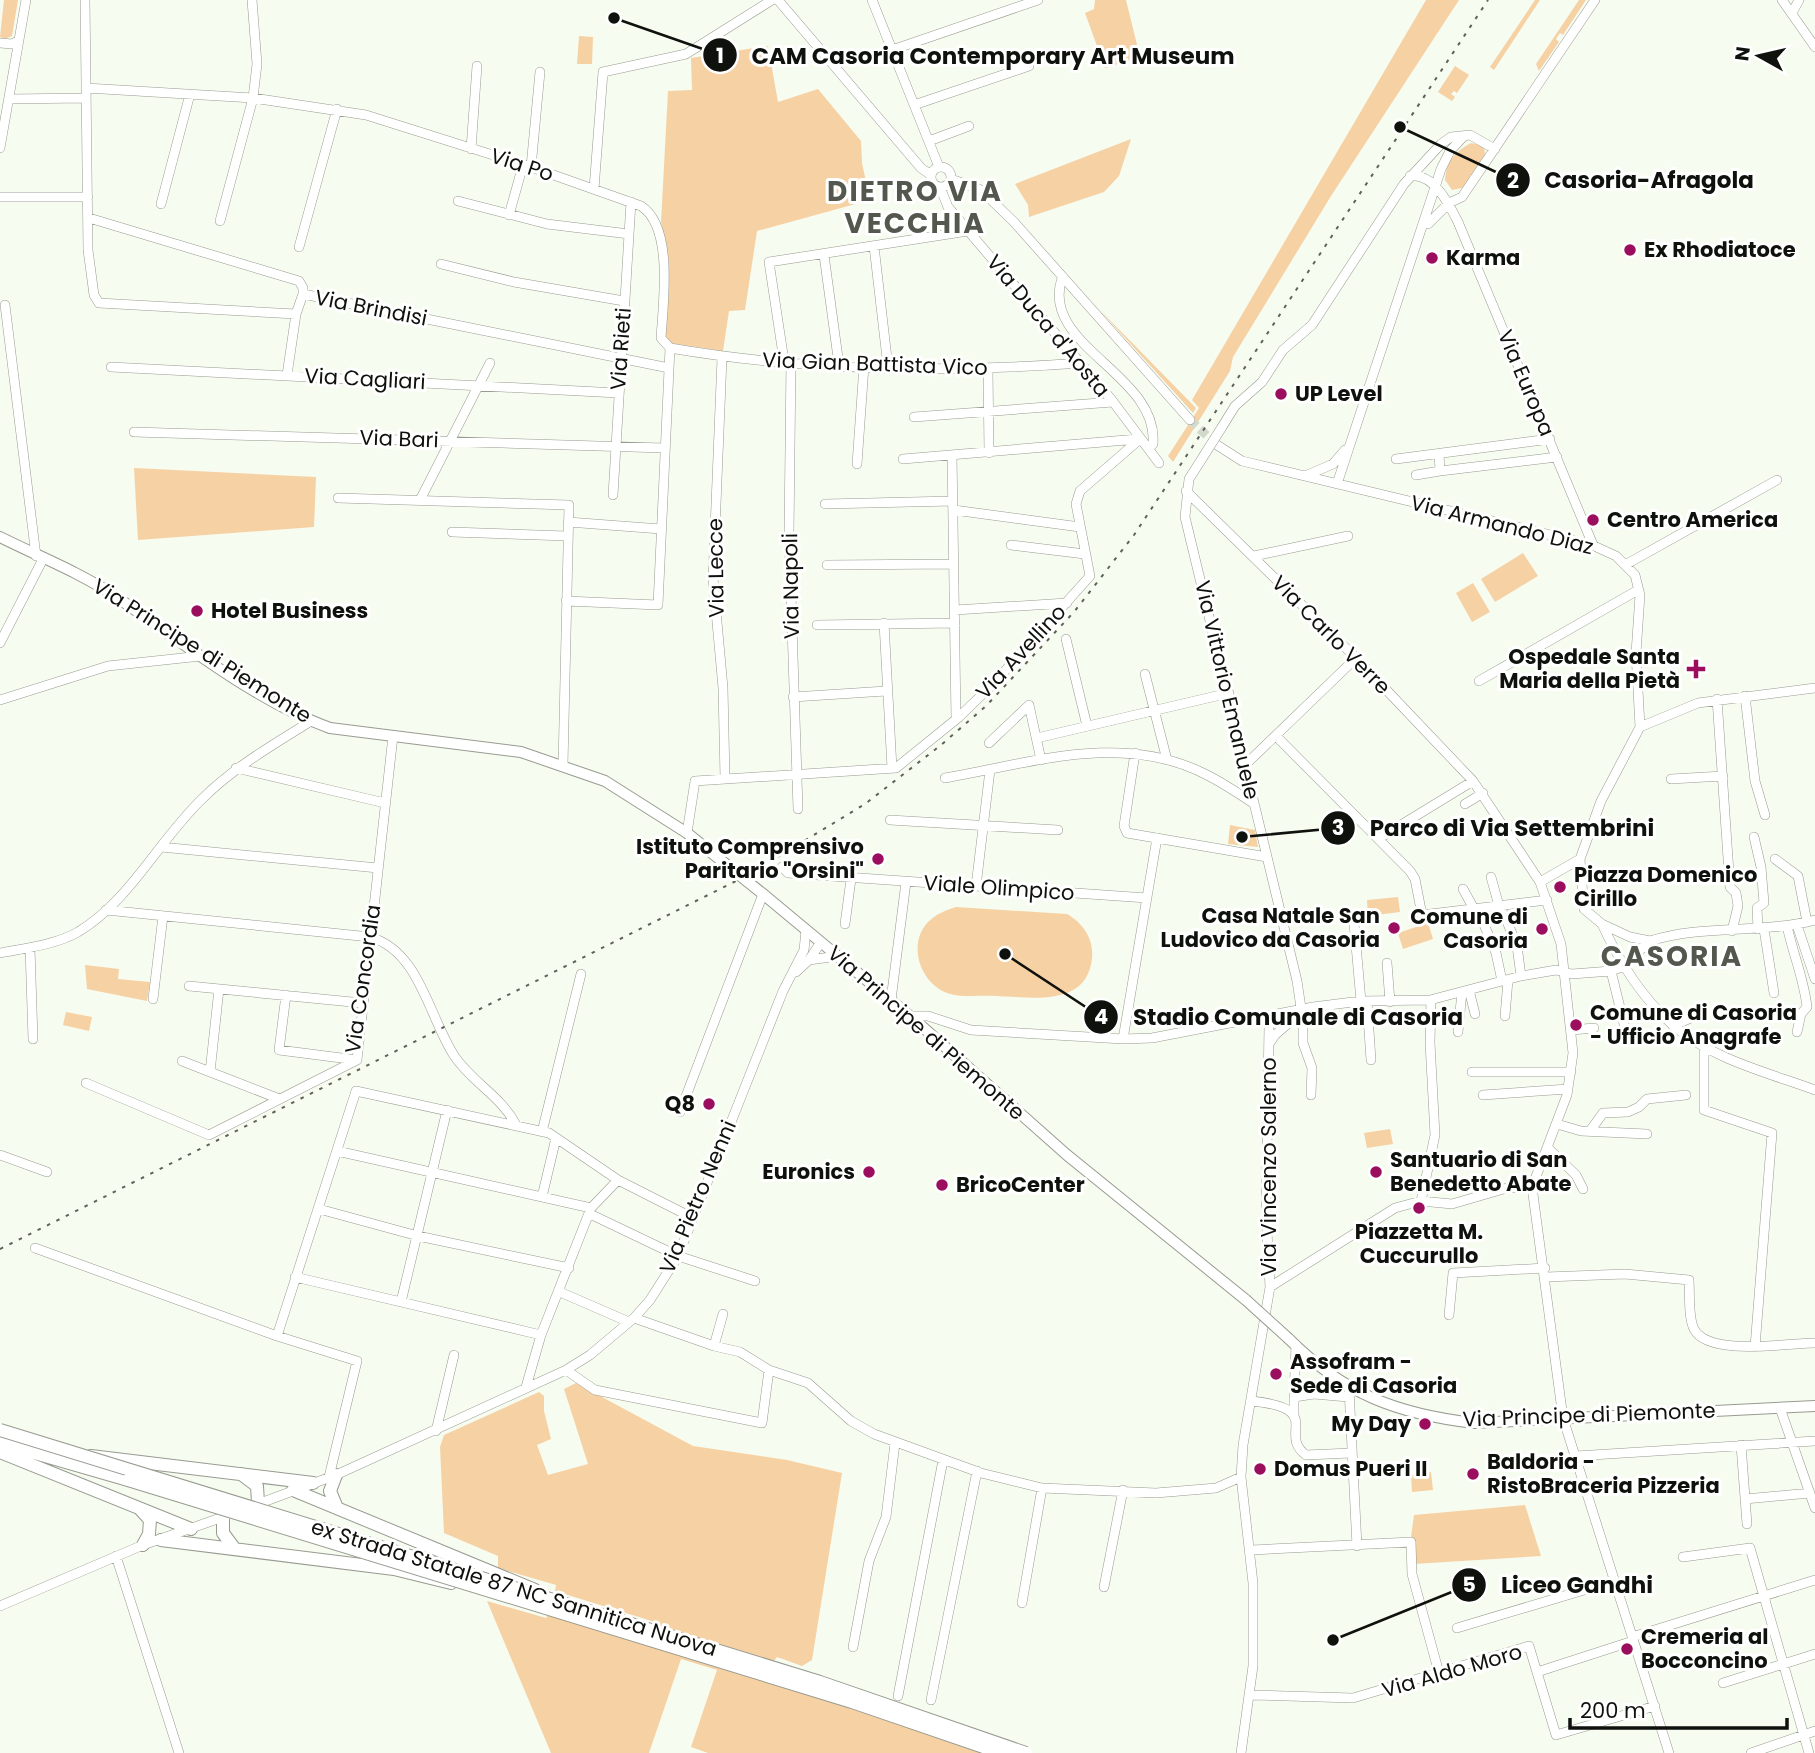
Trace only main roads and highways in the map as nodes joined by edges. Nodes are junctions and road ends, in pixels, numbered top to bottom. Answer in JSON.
{"nodes":[{"id":1,"x":0,"y":537,"type":"edge"},
{"id":2,"x":1815,"y":1406,"type":"edge"},
{"id":3,"x":0,"y":1430,"type":"edge"},
{"id":4,"x":0,"y":1443,"type":"edge"},
{"id":5,"x":0,"y":1452,"type":"edge"},
{"id":6,"x":80,"y":1455,"type":"junction"},
{"id":7,"x":238,"y":1472,"type":"junction"},
{"id":8,"x":332,"y":1476,"type":"road end"},
{"id":9,"x":313,"y":1483,"type":"road end"},
{"id":10,"x":293,"y":1490,"type":"road end"},
{"id":11,"x":263,"y":1502,"type":"road end"},
{"id":12,"x":137,"y":1507,"type":"junction"},
{"id":13,"x":337,"y":1508,"type":"junction"},
{"id":14,"x":223,"y":1517,"type":"road end"},
{"id":15,"x":191,"y":1529,"type":"road end"},
{"id":16,"x":161,"y":1540,"type":"road end"},
{"id":17,"x":143,"y":1545,"type":"road end"},
{"id":18,"x":234,"y":1548,"type":"junction"},
{"id":19,"x":483,"y":1588,"type":"junction"},
{"id":20,"x":551,"y":1598,"type":"junction"},
{"id":21,"x":1001,"y":1753,"type":"edge"},
{"id":22,"x":1026,"y":1753,"type":"edge"}],
"edges":[{"from":1,"to":2,"type":"main road","name":"Via Principe di Piemonte","bridge":true},
{"from":3,"to":6,"type":"highway","name":"ex Strada Statale 87 NC Sannitica Nuova","bridge":true},
{"from":4,"to":19,"type":"highway","name":"ex Strada Statale 87 NC Sannitica Nuova","bridge":true},
{"from":5,"to":12,"type":"highway"},
{"from":6,"to":7,"type":"highway","bridge":true},
{"from":6,"to":20,"type":"highway","name":"ex Strada Statale 87 NC Sannitica Nuova","bridge":true},
{"from":7,"to":9,"type":"highway"},
{"from":7,"to":11,"type":"highway"},
{"from":8,"to":13,"type":"highway"},
{"from":10,"to":13,"type":"highway"},
{"from":12,"to":15,"type":"highway"},
{"from":12,"to":17,"type":"highway"},
{"from":13,"to":20,"type":"highway","bridge":true},
{"from":14,"to":18,"type":"highway"},
{"from":16,"to":18,"type":"highway"},
{"from":18,"to":19,"type":"highway","bridge":true},
{"from":19,"to":21,"type":"highway","name":"ex Strada Statale 87 NC Sannitica Nuova","bridge":true},
{"from":20,"to":22,"type":"highway","name":"ex Strada Statale 87 NC Sannitica Nuova","bridge":true}]}
